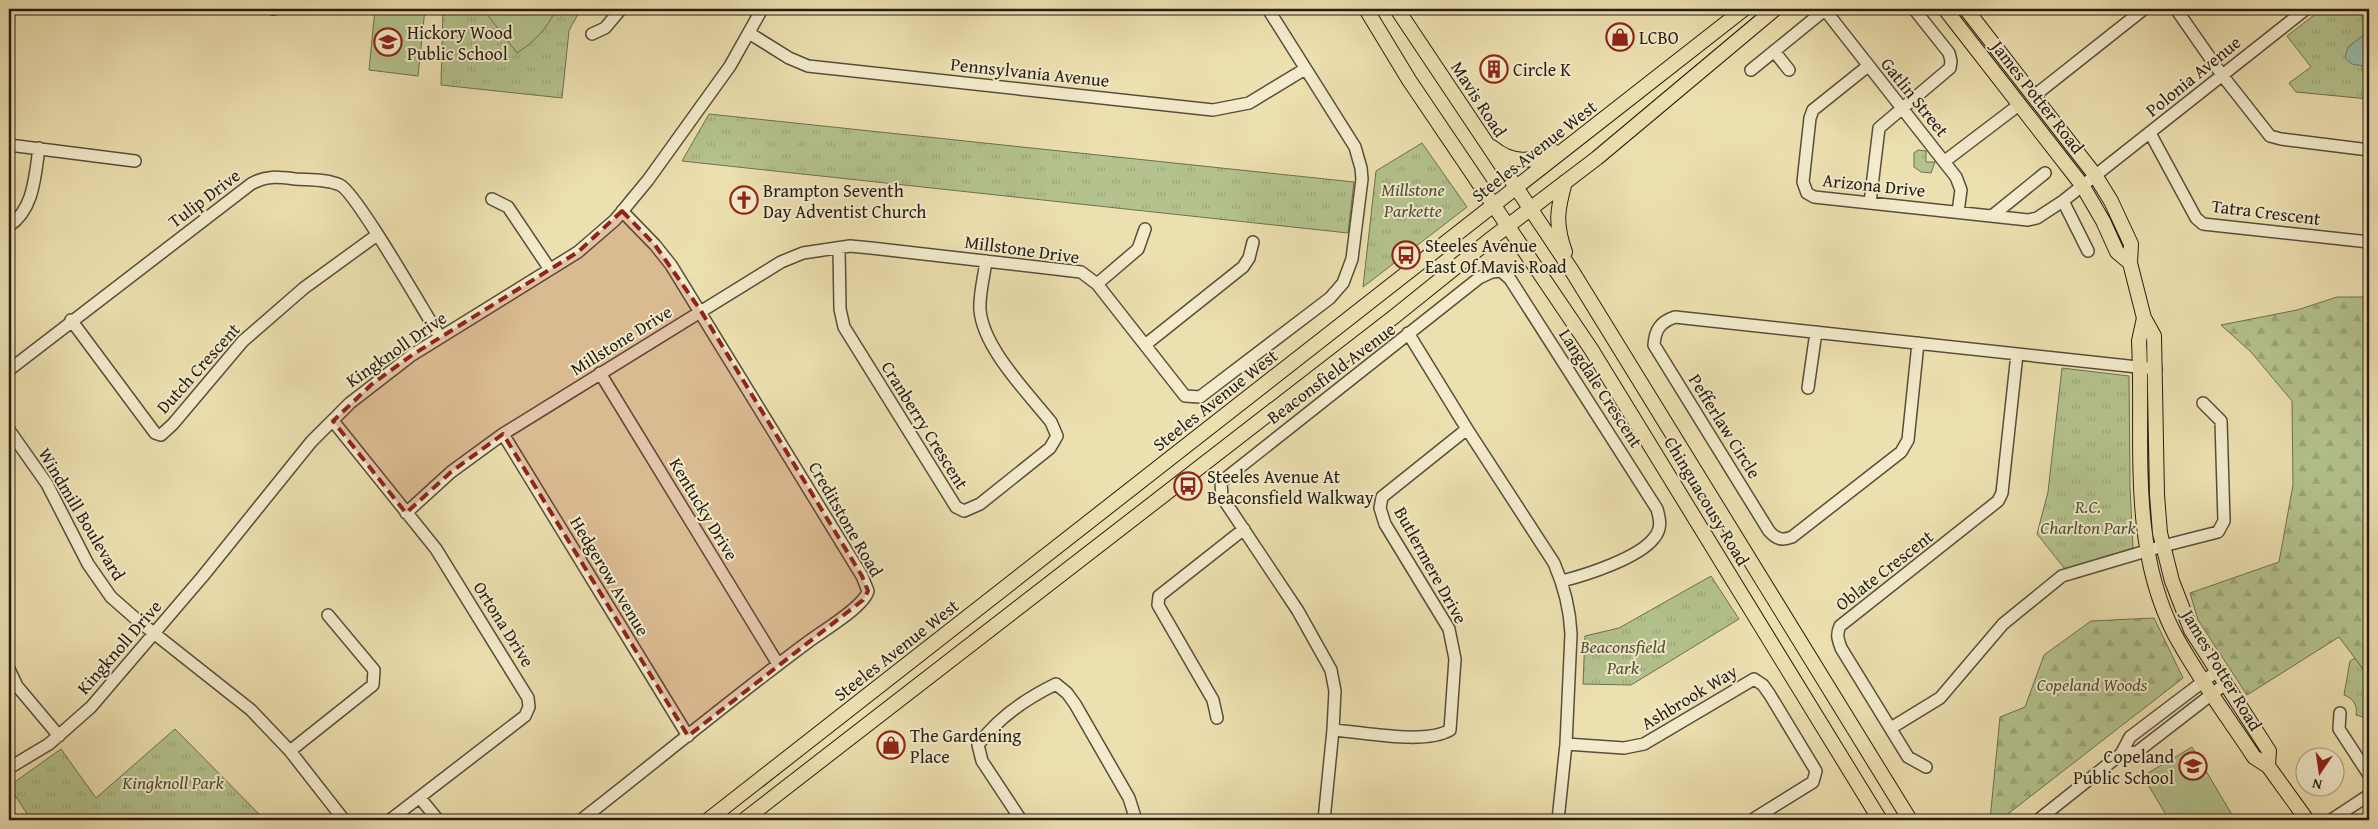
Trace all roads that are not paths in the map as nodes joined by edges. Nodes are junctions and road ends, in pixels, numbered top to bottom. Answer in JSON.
{"nodes":[{"id":1,"x":621,"y":9,"type":"edge"},
{"id":2,"x":762,"y":9,"type":"edge"},
{"id":3,"x":1268,"y":9,"type":"edge"},
{"id":4,"x":1366,"y":9,"type":"edge"},
{"id":5,"x":1397,"y":9,"type":"edge"},
{"id":6,"x":1744,"y":9,"type":"edge"},
{"id":7,"x":1775,"y":9,"type":"edge"},
{"id":8,"x":1825,"y":9,"type":"edge"},
{"id":9,"x":1914,"y":9,"type":"edge"},
{"id":10,"x":1945,"y":9,"type":"edge"},
{"id":11,"x":1966,"y":9,"type":"edge"},
{"id":12,"x":2144,"y":9,"type":"edge"},
{"id":13,"x":2176,"y":9,"type":"edge"},
{"id":14,"x":2306,"y":9,"type":"edge"},
{"id":15,"x":748,"y":33,"type":"junction"},
{"id":16,"x":592,"y":34,"type":"dead end"},
{"id":17,"x":1774,"y":51,"type":"junction"},
{"id":18,"x":1868,"y":66,"type":"junction"},
{"id":19,"x":1306,"y":69,"type":"junction"},
{"id":20,"x":1751,"y":70,"type":"dead end"},
{"id":21,"x":1789,"y":70,"type":"dead end"},
{"id":22,"x":2222,"y":75,"type":"junction"},
{"id":23,"x":2034,"y":96,"type":"junction"},
{"id":24,"x":2020,"y":104,"type":"junction"},
{"id":25,"x":1901,"y":107,"type":"junction"},
{"id":26,"x":2150,"y":133,"type":"junction"},
{"id":27,"x":1483,"y":140,"type":"junction"},
{"id":28,"x":1574,"y":143,"type":"junction"},
{"id":29,"x":9,"y":145,"type":"edge"},
{"id":30,"x":39,"y":148,"type":"junction"},
{"id":31,"x":2369,"y":150,"type":"edge"},
{"id":32,"x":135,"y":161,"type":"dead end"},
{"id":33,"x":1945,"y":161,"type":"junction"},
{"id":34,"x":2045,"y":173,"type":"dead end"},
{"id":35,"x":2096,"y":175,"type":"junction"},
{"id":36,"x":1565,"y":182,"type":"junction"},
{"id":37,"x":2082,"y":185,"type":"junction"},
{"id":38,"x":1516,"y":189,"type":"junction"},
{"id":39,"x":492,"y":199,"type":"dead end"},
{"id":40,"x":2063,"y":201,"type":"junction"},
{"id":41,"x":1870,"y":203,"type":"junction"},
{"id":42,"x":1495,"y":206,"type":"junction"},
{"id":43,"x":1531,"y":210,"type":"junction"},
{"id":44,"x":622,"y":211,"type":"junction"},
{"id":45,"x":1958,"y":212,"type":"junction"},
{"id":46,"x":1992,"y":216,"type":"junction"},
{"id":47,"x":9,"y":226,"type":"edge"},
{"id":48,"x":1509,"y":226,"type":"junction"},
{"id":49,"x":1145,"y":229,"type":"dead end"},
{"id":50,"x":377,"y":236,"type":"junction"},
{"id":51,"x":1253,"y":242,"type":"dead end"},
{"id":52,"x":2369,"y":242,"type":"edge"},
{"id":53,"x":838,"y":248,"type":"junction"},
{"id":54,"x":2088,"y":251,"type":"dead end"},
{"id":55,"x":986,"y":261,"type":"junction"},
{"id":56,"x":2130,"y":263,"type":"junction"},
{"id":57,"x":549,"y":268,"type":"junction"},
{"id":58,"x":1572,"y":272,"type":"junction"},
{"id":59,"x":1097,"y":284,"type":"junction"},
{"id":60,"x":701,"y":311,"type":"junction"},
{"id":61,"x":2144,"y":318,"type":"junction"},
{"id":62,"x":71,"y":320,"type":"junction"},
{"id":63,"x":1816,"y":332,"type":"junction"},
{"id":64,"x":1408,"y":333,"type":"junction"},
{"id":65,"x":440,"y":338,"type":"junction"},
{"id":66,"x":1918,"y":343,"type":"junction"},
{"id":67,"x":1145,"y":345,"type":"junction"},
{"id":68,"x":2017,"y":354,"type":"junction"},
{"id":69,"x":2140,"y":367,"type":"junction"},
{"id":70,"x":2156,"y":369,"type":"junction"},
{"id":71,"x":9,"y":370,"type":"edge"},
{"id":72,"x":600,"y":373,"type":"junction"},
{"id":73,"x":1808,"y":388,"type":"dead end"},
{"id":74,"x":2203,"y":403,"type":"dead end"},
{"id":75,"x":333,"y":421,"type":"junction"},
{"id":76,"x":1466,"y":429,"type":"junction"},
{"id":77,"x":9,"y":430,"type":"edge"},
{"id":78,"x":503,"y":434,"type":"junction"},
{"id":79,"x":406,"y":513,"type":"junction"},
{"id":80,"x":1244,"y":529,"type":"junction"},
{"id":81,"x":2163,"y":546,"type":"junction"},
{"id":82,"x":2148,"y":550,"type":"junction"},
{"id":83,"x":1562,"y":582,"type":"junction"},
{"id":84,"x":328,"y":615,"type":"dead end"},
{"id":85,"x":154,"y":634,"type":"junction"},
{"id":86,"x":778,"y":664,"type":"junction"},
{"id":87,"x":9,"y":669,"type":"edge"},
{"id":88,"x":2216,"y":671,"type":"junction"},
{"id":89,"x":2203,"y":681,"type":"junction"},
{"id":90,"x":2225,"y":684,"type":"junction"},
{"id":91,"x":2212,"y":694,"type":"junction"},
{"id":92,"x":2340,"y":713,"type":"dead end"},
{"id":93,"x":1217,"y":718,"type":"dead end"},
{"id":94,"x":1891,"y":728,"type":"junction"},
{"id":95,"x":1333,"y":730,"type":"junction"},
{"id":96,"x":59,"y":736,"type":"junction"},
{"id":97,"x":688,"y":736,"type":"junction"},
{"id":98,"x":1566,"y":744,"type":"junction"},
{"id":99,"x":290,"y":751,"type":"junction"},
{"id":100,"x":2121,"y":754,"type":"junction"},
{"id":101,"x":2268,"y":766,"type":"junction"},
{"id":102,"x":9,"y":768,"type":"edge"},
{"id":103,"x":1926,"y":768,"type":"dead end"},
{"id":104,"x":2369,"y":774,"type":"edge"},
{"id":105,"x":2369,"y":795,"type":"edge"},
{"id":106,"x":420,"y":798,"type":"junction"},
{"id":107,"x":344,"y":820,"type":"edge"},
{"id":108,"x":390,"y":820,"type":"edge"},
{"id":109,"x":438,"y":820,"type":"edge"},
{"id":110,"x":581,"y":820,"type":"edge"},
{"id":111,"x":708,"y":820,"type":"edge"},
{"id":112,"x":744,"y":820,"type":"edge"},
{"id":113,"x":1021,"y":820,"type":"edge"},
{"id":114,"x":1136,"y":820,"type":"edge"},
{"id":115,"x":1324,"y":820,"type":"edge"},
{"id":116,"x":1558,"y":820,"type":"edge"},
{"id":117,"x":1752,"y":820,"type":"edge"},
{"id":118,"x":1880,"y":820,"type":"edge"},
{"id":119,"x":1910,"y":820,"type":"edge"},
{"id":120,"x":2038,"y":820,"type":"edge"},
{"id":121,"x":2306,"y":820,"type":"edge"},
{"id":122,"x":2331,"y":820,"type":"edge"}],
"edges":[{"from":1,"to":16,"type":"street"},
{"from":2,"to":15,"type":"street","name":"Kingknoll Drive"},
{"from":3,"to":19,"type":"street","name":"Millstone Drive"},
{"from":4,"to":42,"type":"main road"},
{"from":5,"to":27,"type":"main road","name":"Mavis Road"},
{"from":6,"to":28,"type":"main road","name":"Steeles Avenue West"},
{"from":7,"to":36,"type":"main road"},
{"from":8,"to":17,"type":"street"},
{"from":8,"to":18,"type":"street","name":"Gatlin Street"},
{"from":9,"to":25,"type":"street"},
{"from":10,"to":24,"type":"main road","name":"James Potter Road"},
{"from":11,"to":23,"type":"main road","name":"James Potter Road"},
{"from":12,"to":23,"type":"street"},
{"from":13,"to":22,"type":"street"},
{"from":14,"to":22,"type":"street","name":"Polonia Avenue"},
{"from":15,"to":19,"type":"street","name":"Pennsylvania Avenue"},
{"from":15,"to":44,"type":"street","name":"Kingknoll Drive"},
{"from":17,"to":20,"type":"street"},
{"from":17,"to":21,"type":"street"},
{"from":18,"to":25,"type":"street","name":"Gatlin Street"},
{"from":18,"to":41,"type":"street","name":"Arizona Drive"},
{"from":19,"to":67,"type":"street","name":"Millstone Drive"},
{"from":22,"to":26,"type":"street","name":"Polonia Avenue"},
{"from":22,"to":31,"type":"street"},
{"from":23,"to":35,"type":"main road","name":"James Potter Road"},
{"from":24,"to":33,"type":"street"},
{"from":24,"to":37,"type":"main road","name":"James Potter Road"},
{"from":25,"to":33,"type":"street","name":"Gatlin Street"},
{"from":25,"to":41,"type":"street"},
{"from":26,"to":35,"type":"street"},
{"from":26,"to":52,"type":"street","name":"Tatra Crescent"},
{"from":27,"to":28,"type":"main road"},
{"from":27,"to":38,"type":"main road","name":"Mavis Road"},
{"from":28,"to":38,"type":"main road","name":"Steeles Avenue West"},
{"from":29,"to":30,"type":"street"},
{"from":30,"to":32,"type":"street"},
{"from":30,"to":47,"type":"street"},
{"from":33,"to":45,"type":"street","name":"Gatlin Street"},
{"from":34,"to":46,"type":"street"},
{"from":35,"to":37,"type":"street"},
{"from":35,"to":56,"type":"main road","name":"James Potter Road"},
{"from":36,"to":43,"type":"main road"},
{"from":36,"to":58,"type":"main road"},
{"from":37,"to":40,"type":"street","name":"Arizona Drive"},
{"from":37,"to":56,"type":"main road","name":"James Potter Road"},
{"from":38,"to":42,"type":"main road","name":"Steeles Avenue West"},
{"from":38,"to":43,"type":"main road","name":"Mavis Road"},
{"from":39,"to":57,"type":"street"},
{"from":40,"to":46,"type":"street","name":"Arizona Drive"},
{"from":40,"to":54,"type":"street"},
{"from":41,"to":45,"type":"street","name":"Arizona Drive"},
{"from":42,"to":48,"type":"main road","name":"Chinguacousy Road"},
{"from":42,"to":111,"type":"main road","name":"Steeles Avenue West"},
{"from":43,"to":48,"type":"main road"},
{"from":43,"to":58,"type":"main road","name":"Chinguacousy Road"},
{"from":44,"to":57,"type":"street","name":"Kingknoll Drive"},
{"from":44,"to":60,"type":"street","name":"Creditstone Road"},
{"from":45,"to":46,"type":"street","name":"Arizona Drive"},
{"from":48,"to":112,"type":"main road"},
{"from":48,"to":118,"type":"main road","name":"Chinguacousy Road"},
{"from":49,"to":59,"type":"street"},
{"from":50,"to":62,"type":"street","name":"Tulip Drive"},
{"from":50,"to":62,"type":"street","name":"Dutch Crescent"},
{"from":50,"to":65,"type":"street","name":"Tulip Drive"},
{"from":51,"to":67,"type":"street"},
{"from":53,"to":55,"type":"street","name":"Millstone Drive"},
{"from":53,"to":55,"type":"street","name":"Cranberry Crescent"},
{"from":53,"to":60,"type":"street","name":"Millstone Drive"},
{"from":55,"to":59,"type":"street","name":"Millstone Drive"},
{"from":56,"to":61,"type":"main road","name":"James Potter Road"},
{"from":57,"to":65,"type":"street","name":"Kingknoll Drive"},
{"from":58,"to":119,"type":"main road","name":"Chinguacousy Road"},
{"from":59,"to":67,"type":"street","name":"Millstone Drive"},
{"from":60,"to":72,"type":"street","name":"Millstone Drive"},
{"from":60,"to":86,"type":"street","name":"Creditstone Road"},
{"from":61,"to":69,"type":"main road","name":"James Potter Road"},
{"from":61,"to":70,"type":"main road","name":"James Potter Road"},
{"from":62,"to":71,"type":"street","name":"Tulip Drive"},
{"from":63,"to":66,"type":"street","name":"Pefferlaw Circle"},
{"from":63,"to":66,"type":"street","name":"Pefferlaw Circle"},
{"from":63,"to":73,"type":"street"},
{"from":64,"to":76,"type":"street","name":"Beaconsfield Avenue"},
{"from":64,"to":80,"type":"street","name":"Beaconsfield Avenue"},
{"from":64,"to":83,"type":"street","name":"Langdale Crescent"},
{"from":65,"to":75,"type":"street","name":"Kingknoll Drive"},
{"from":66,"to":68,"type":"street","name":"Pefferlaw Circle"},
{"from":68,"to":69,"type":"street","name":"Pefferlaw Circle"},
{"from":68,"to":94,"type":"street","name":"Oblate Crescent"},
{"from":69,"to":70,"type":"street","name":"Pefferlaw Circle"},
{"from":69,"to":82,"type":"main road","name":"James Potter Road"},
{"from":70,"to":81,"type":"main road","name":"James Potter Road"},
{"from":72,"to":78,"type":"street","name":"Millstone Drive"},
{"from":72,"to":86,"type":"street","name":"Kentucky Drive"},
{"from":74,"to":81,"type":"street"},
{"from":75,"to":79,"type":"street","name":"Ortona Drive"},
{"from":75,"to":85,"type":"street","name":"Kingknoll Drive"},
{"from":76,"to":83,"type":"street","name":"Beaconsfield Avenue"},
{"from":76,"to":95,"type":"street","name":"Butlermere Drive"},
{"from":77,"to":85,"type":"street","name":"Windmill Boulevard"},
{"from":78,"to":79,"type":"street","name":"Millstone Drive"},
{"from":78,"to":97,"type":"street","name":"Hedgerow Avenue"},
{"from":79,"to":106,"type":"street","name":"Ortona Drive"},
{"from":80,"to":93,"type":"street"},
{"from":80,"to":95,"type":"street","name":"Beaconsfield Avenue"},
{"from":81,"to":82,"type":"street"},
{"from":81,"to":88,"type":"main road","name":"James Potter Road"},
{"from":82,"to":89,"type":"main road","name":"James Potter Road"},
{"from":82,"to":94,"type":"street"},
{"from":83,"to":98,"type":"street","name":"Beaconsfield Avenue"},
{"from":84,"to":99,"type":"street"},
{"from":85,"to":96,"type":"street","name":"Kingknoll Drive"},
{"from":85,"to":99,"type":"street","name":"Windmill Boulevard"},
{"from":86,"to":97,"type":"street","name":"Creditstone Road"},
{"from":87,"to":96,"type":"street"},
{"from":88,"to":89,"type":"street"},
{"from":88,"to":90,"type":"main road","name":"James Potter Road"},
{"from":89,"to":91,"type":"main road","name":"James Potter Road"},
{"from":89,"to":100,"type":"street"},
{"from":90,"to":91,"type":"street"},
{"from":90,"to":101,"type":"main road","name":"James Potter Road"},
{"from":91,"to":100,"type":"street"},
{"from":91,"to":101,"type":"main road","name":"James Potter Road"},
{"from":92,"to":104,"type":"street"},
{"from":94,"to":103,"type":"street"},
{"from":95,"to":115,"type":"street","name":"Beaconsfield Avenue"},
{"from":96,"to":102,"type":"street","name":"Kingknoll Drive"},
{"from":97,"to":110,"type":"street","name":"Creditstone Road"},
{"from":98,"to":116,"type":"street","name":"Beaconsfield Avenue"},
{"from":98,"to":117,"type":"street","name":"Ashbrook Way"},
{"from":99,"to":107,"type":"street","name":"Windmill Boulevard"},
{"from":100,"to":120,"type":"street"},
{"from":101,"to":121,"type":"main road","name":"James Potter Road"},
{"from":105,"to":122,"type":"street"},
{"from":106,"to":108,"type":"street","name":"Ortona Drive"},
{"from":106,"to":109,"type":"street"},
{"from":113,"to":114,"type":"street"}]}
